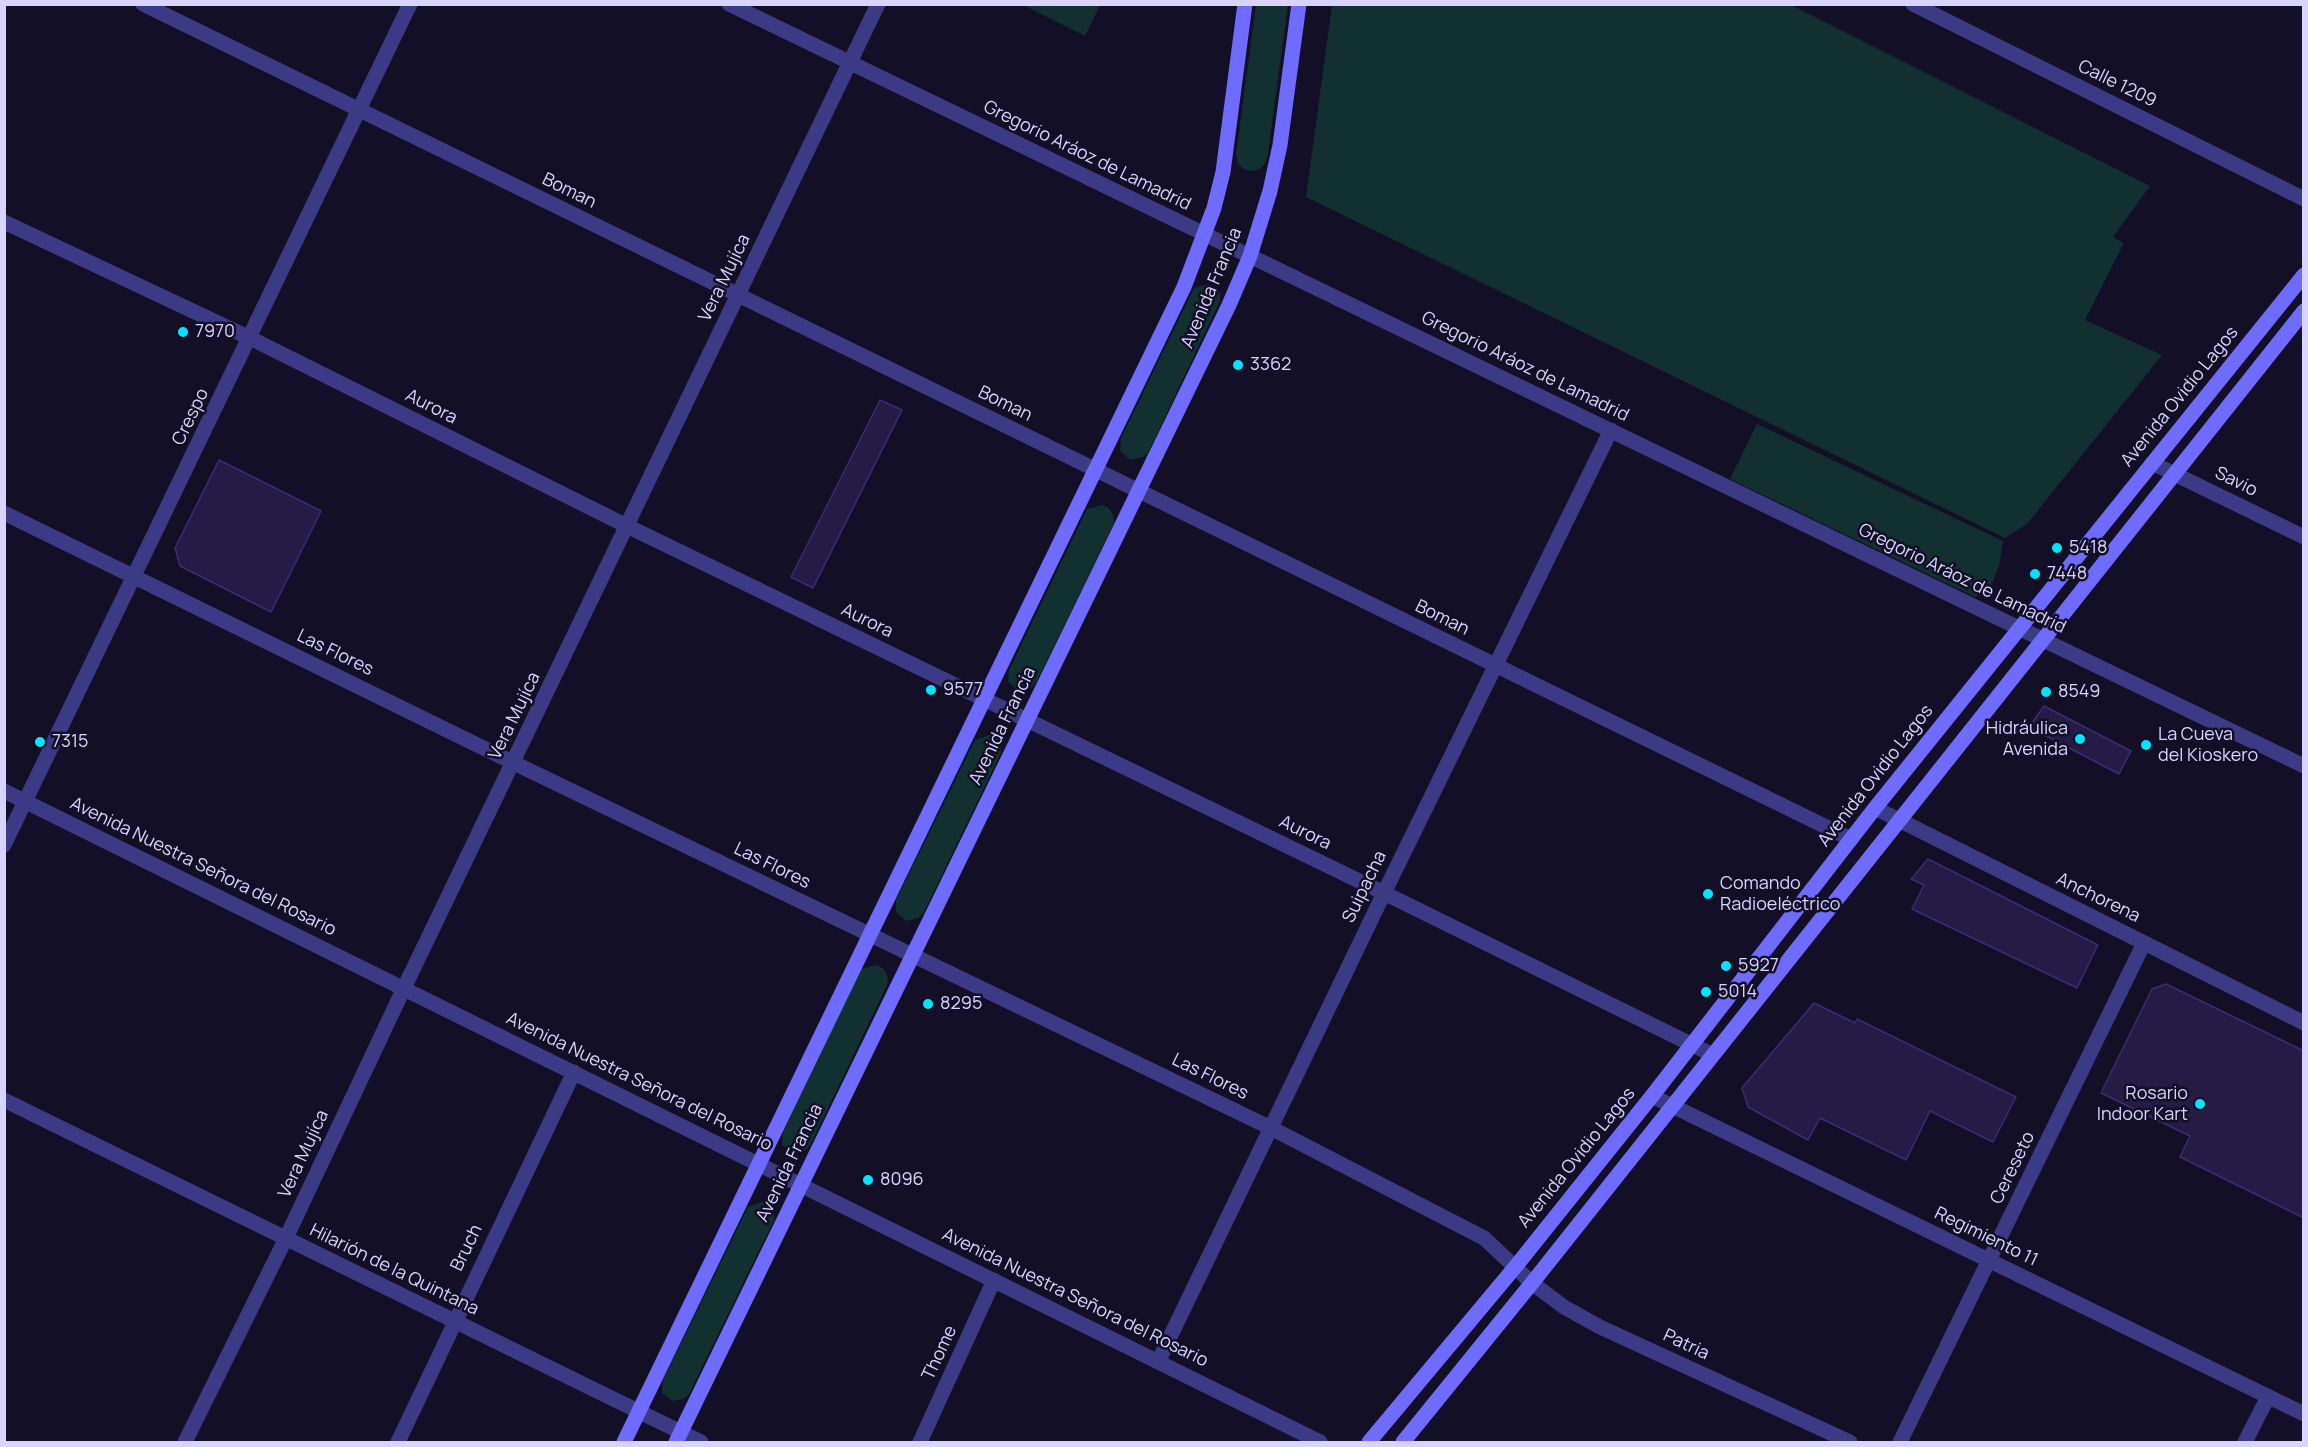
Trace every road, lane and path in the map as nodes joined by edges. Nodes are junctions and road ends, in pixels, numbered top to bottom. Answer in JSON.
{"nodes":[{"id":1,"x":143,"y":4,"type":"edge"},
{"id":2,"x":410,"y":4,"type":"edge"},
{"id":3,"x":729,"y":4,"type":"edge"},
{"id":4,"x":878,"y":4,"type":"edge"},
{"id":5,"x":1245,"y":4,"type":"edge"},
{"id":6,"x":1299,"y":4,"type":"edge"},
{"id":7,"x":1913,"y":4,"type":"edge"},
{"id":8,"x":850,"y":63,"type":"junction"},
{"id":9,"x":359,"y":110,"type":"junction"},
{"id":10,"x":2304,"y":199,"type":"edge"},
{"id":11,"x":4,"y":222,"type":"edge"},
{"id":12,"x":1205,"y":234,"type":"junction"},
{"id":13,"x":1250,"y":256,"type":"junction"},
{"id":14,"x":2301,"y":284,"type":"edge"},
{"id":15,"x":738,"y":296,"type":"junction"},
{"id":16,"x":2304,"y":311,"type":"edge"},
{"id":17,"x":250,"y":338,"type":"junction"},
{"id":18,"x":1611,"y":430,"type":"junction"},
{"id":19,"x":2152,"y":463,"type":"junction"},
{"id":20,"x":1095,"y":470,"type":"junction"},
{"id":21,"x":2173,"y":474,"type":"junction"},
{"id":22,"x":1138,"y":491,"type":"junction"},
{"id":23,"x":4,"y":513,"type":"edge"},
{"id":24,"x":627,"y":526,"type":"junction"},
{"id":25,"x":2304,"y":537,"type":"edge"},
{"id":26,"x":136,"y":577,"type":"junction"},
{"id":27,"x":2020,"y":628,"type":"junction"},
{"id":28,"x":2042,"y":639,"type":"junction"},
{"id":29,"x":1495,"y":665,"type":"junction"},
{"id":30,"x":984,"y":700,"type":"junction"},
{"id":31,"x":1027,"y":720,"type":"junction"},
{"id":32,"x":514,"y":763,"type":"junction"},
{"id":33,"x":2304,"y":765,"type":"edge"},
{"id":34,"x":4,"y":791,"type":"edge"},
{"id":35,"x":26,"y":802,"type":"junction"},
{"id":36,"x":1875,"y":808,"type":"junction"},
{"id":37,"x":1898,"y":821,"type":"junction"},
{"id":38,"x":1851,"y":839,"type":"junction"},
{"id":39,"x":4,"y":845,"type":"edge"},
{"id":40,"x":1384,"y":893,"type":"junction"},
{"id":41,"x":870,"y":935,"type":"junction"},
{"id":42,"x":2144,"y":943,"type":"junction"},
{"id":43,"x":913,"y":956,"type":"junction"},
{"id":44,"x":404,"y":988,"type":"junction"},
{"id":45,"x":2304,"y":1023,"type":"edge"},
{"id":46,"x":1693,"y":1045,"type":"junction"},
{"id":47,"x":1713,"y":1055,"type":"junction"},
{"id":48,"x":574,"y":1072,"type":"junction"},
{"id":49,"x":1652,"y":1096,"type":"junction"},
{"id":50,"x":4,"y":1100,"type":"edge"},
{"id":51,"x":1672,"y":1106,"type":"junction"},
{"id":52,"x":1271,"y":1128,"type":"junction"},
{"id":53,"x":759,"y":1163,"type":"junction"},
{"id":54,"x":802,"y":1184,"type":"junction"},
{"id":55,"x":286,"y":1238,"type":"junction"},
{"id":56,"x":1989,"y":1261,"type":"junction"},
{"id":57,"x":1516,"y":1266,"type":"junction"},
{"id":58,"x":994,"y":1280,"type":"junction"},
{"id":59,"x":1532,"y":1283,"type":"junction"},
{"id":60,"x":454,"y":1321,"type":"junction"},
{"id":61,"x":1158,"y":1362,"type":"junction"},
{"id":62,"x":2268,"y":1397,"type":"junction"},
{"id":63,"x":639,"y":1411,"type":"junction"},
{"id":64,"x":2304,"y":1414,"type":"edge"},
{"id":65,"x":678,"y":1438,"type":"edge"},
{"id":66,"x":184,"y":1443,"type":"edge"},
{"id":67,"x":398,"y":1443,"type":"edge"},
{"id":68,"x":624,"y":1443,"type":"edge"},
{"id":69,"x":701,"y":1443,"type":"edge"},
{"id":70,"x":920,"y":1443,"type":"edge"},
{"id":71,"x":1320,"y":1443,"type":"edge"},
{"id":72,"x":1369,"y":1443,"type":"edge"},
{"id":73,"x":1403,"y":1443,"type":"edge"},
{"id":74,"x":1850,"y":1443,"type":"edge"},
{"id":75,"x":1900,"y":1443,"type":"edge"},
{"id":76,"x":2245,"y":1443,"type":"edge"}],
"edges":[{"from":1,"to":9,"type":"street","name":"Boman"},
{"from":2,"to":9,"type":"street","name":"Crespo"},
{"from":3,"to":8,"type":"street","name":"Gregorio Aráoz de Lamadrid"},
{"from":4,"to":8,"type":"street","name":"Vera Mujíca"},
{"from":5,"to":12,"type":"street","name":"Avenida Francia"},
{"from":6,"to":13,"type":"street","name":"Avenida Francia"},
{"from":7,"to":10,"type":"street","name":"Calle 1209"},
{"from":8,"to":12,"type":"street","name":"Gregorio Aráoz de Lamadrid"},
{"from":8,"to":15,"type":"street","name":"Vera Mujíca"},
{"from":9,"to":15,"type":"street","name":"Boman"},
{"from":9,"to":17,"type":"street","name":"Crespo"},
{"from":11,"to":17,"type":"street","name":"Aurora"},
{"from":12,"to":13,"type":"street","name":"Gregorio Aráoz de Lamadrid"},
{"from":12,"to":20,"type":"street","name":"Avenida Francia"},
{"from":13,"to":18,"type":"street","name":"Gregorio Aráoz de Lamadrid"},
{"from":13,"to":22,"type":"street","name":"Avenida Francia"},
{"from":14,"to":19,"type":"street","name":"Avenida Ovidio Lagos"},
{"from":15,"to":20,"type":"street","name":"Boman"},
{"from":15,"to":24,"type":"street","name":"Vera Mujíca"},
{"from":16,"to":21,"type":"street"},
{"from":17,"to":24,"type":"street","name":"Aurora"},
{"from":17,"to":26,"type":"street","name":"Crespo"},
{"from":18,"to":27,"type":"street","name":"Gregorio Aráoz de Lamadrid"},
{"from":18,"to":29,"type":"street","name":"Suipacha"},
{"from":19,"to":21,"type":"street","name":"Savio"},
{"from":19,"to":27,"type":"street","name":"Avenida Ovidio Lagos"},
{"from":20,"to":22,"type":"street","name":"Boman"},
{"from":20,"to":30,"type":"street","name":"Avenida Francia"},
{"from":21,"to":25,"type":"street","name":"Savio"},
{"from":21,"to":28,"type":"street"},
{"from":22,"to":29,"type":"street","name":"Boman"},
{"from":22,"to":31,"type":"street","name":"Avenida Francia"},
{"from":23,"to":26,"type":"street","name":"Las Flores"},
{"from":24,"to":30,"type":"street","name":"Aurora"},
{"from":24,"to":32,"type":"street","name":"Vera Mujíca"},
{"from":26,"to":32,"type":"street","name":"Las Flores"},
{"from":26,"to":35,"type":"street","name":"Crespo"},
{"from":27,"to":28,"type":"street","name":"Gregorio Aráoz de Lamadrid"},
{"from":27,"to":36,"type":"street","name":"Avenida Ovidio Lagos"},
{"from":28,"to":33,"type":"street","name":"Gregorio Aráoz de Lamadrid"},
{"from":28,"to":37,"type":"street"},
{"from":29,"to":38,"type":"street","name":"Boman"},
{"from":29,"to":40,"type":"street","name":"Suipacha"},
{"from":30,"to":31,"type":"street","name":"Aurora"},
{"from":30,"to":41,"type":"street","name":"Avenida Francia"},
{"from":31,"to":40,"type":"street","name":"Aurora"},
{"from":31,"to":43,"type":"street","name":"Avenida Francia"},
{"from":32,"to":41,"type":"street","name":"Las Flores"},
{"from":32,"to":44,"type":"street","name":"Vera Mujíca"},
{"from":34,"to":35,"type":"street","name":"Avenida Nuestra Señora del Rosario"},
{"from":35,"to":39,"type":"street","name":"Crespo"},
{"from":35,"to":44,"type":"street","name":"Avenida Nuestra Señora del Rosario"},
{"from":36,"to":37,"type":"street","name":"Anchorena"},
{"from":36,"to":38,"type":"street","name":"Avenida Ovidio Lagos"},
{"from":37,"to":42,"type":"street","name":"Anchorena"},
{"from":37,"to":47,"type":"street"},
{"from":38,"to":46,"type":"street","name":"Avenida Ovidio Lagos"},
{"from":40,"to":46,"type":"street","name":"Aurora"},
{"from":40,"to":52,"type":"street","name":"Suipacha"},
{"from":41,"to":43,"type":"street","name":"Las Flores"},
{"from":41,"to":53,"type":"street","name":"Avenida Francia"},
{"from":42,"to":45,"type":"street","name":"Anchorena"},
{"from":42,"to":56,"type":"street","name":"Cereseto"},
{"from":43,"to":52,"type":"street","name":"Las Flores"},
{"from":43,"to":54,"type":"street","name":"Avenida Francia"},
{"from":44,"to":48,"type":"street","name":"Avenida Nuestra Señora del Rosario"},
{"from":44,"to":55,"type":"street","name":"Vera Mujíca"},
{"from":46,"to":47,"type":"street","name":"Aurora"},
{"from":46,"to":49,"type":"street","name":"Avenida Ovidio Lagos"},
{"from":47,"to":51,"type":"street"},
{"from":48,"to":53,"type":"street","name":"Avenida Nuestra Señora del Rosario"},
{"from":48,"to":60,"type":"street","name":"Bruch"},
{"from":49,"to":51,"type":"street","name":"Regimiento 11"},
{"from":49,"to":57,"type":"street","name":"Avenida Ovidio Lagos"},
{"from":50,"to":55,"type":"street","name":"Hilarión de la Quintana"},
{"from":51,"to":56,"type":"street","name":"Regimiento 11"},
{"from":51,"to":59,"type":"street"},
{"from":52,"to":57,"type":"street","name":"Las Flores"},
{"from":52,"to":61,"type":"street","name":"Suipacha"},
{"from":53,"to":54,"type":"street","name":"Avenida Nuestra Señora del Rosario"},
{"from":53,"to":63,"type":"street","name":"Avenida Francia"},
{"from":54,"to":58,"type":"street","name":"Avenida Nuestra Señora del Rosario"},
{"from":54,"to":65,"type":"street","name":"Avenida Francia"},
{"from":55,"to":60,"type":"street","name":"Hilarión de la Quintana"},
{"from":55,"to":66,"type":"street","name":"Vera Mujíca"},
{"from":56,"to":62,"type":"street","name":"Regimiento 11"},
{"from":56,"to":75,"type":"street","name":"Cereseto"},
{"from":57,"to":59,"type":"street","name":"Patria"},
{"from":57,"to":72,"type":"street","name":"Avenida Ovidio Lagos"},
{"from":58,"to":61,"type":"street","name":"Avenida Nuestra Señora del Rosario"},
{"from":58,"to":70,"type":"street","name":"Thome"},
{"from":59,"to":73,"type":"street"},
{"from":59,"to":74,"type":"street","name":"Patria"},
{"from":60,"to":63,"type":"street","name":"Hilarión de la Quintana"},
{"from":60,"to":67,"type":"street","name":"Bruch"},
{"from":61,"to":71,"type":"street","name":"Avenida Nuestra Señora del Rosario"},
{"from":62,"to":64,"type":"street","name":"Regimiento 11"},
{"from":62,"to":76,"type":"street"},
{"from":63,"to":65,"type":"street","name":"Hilarión de la Quintana"},
{"from":63,"to":68,"type":"street","name":"Avenida Francia"},
{"from":65,"to":69,"type":"street","name":"Hilarión de la Quintana"}]}
